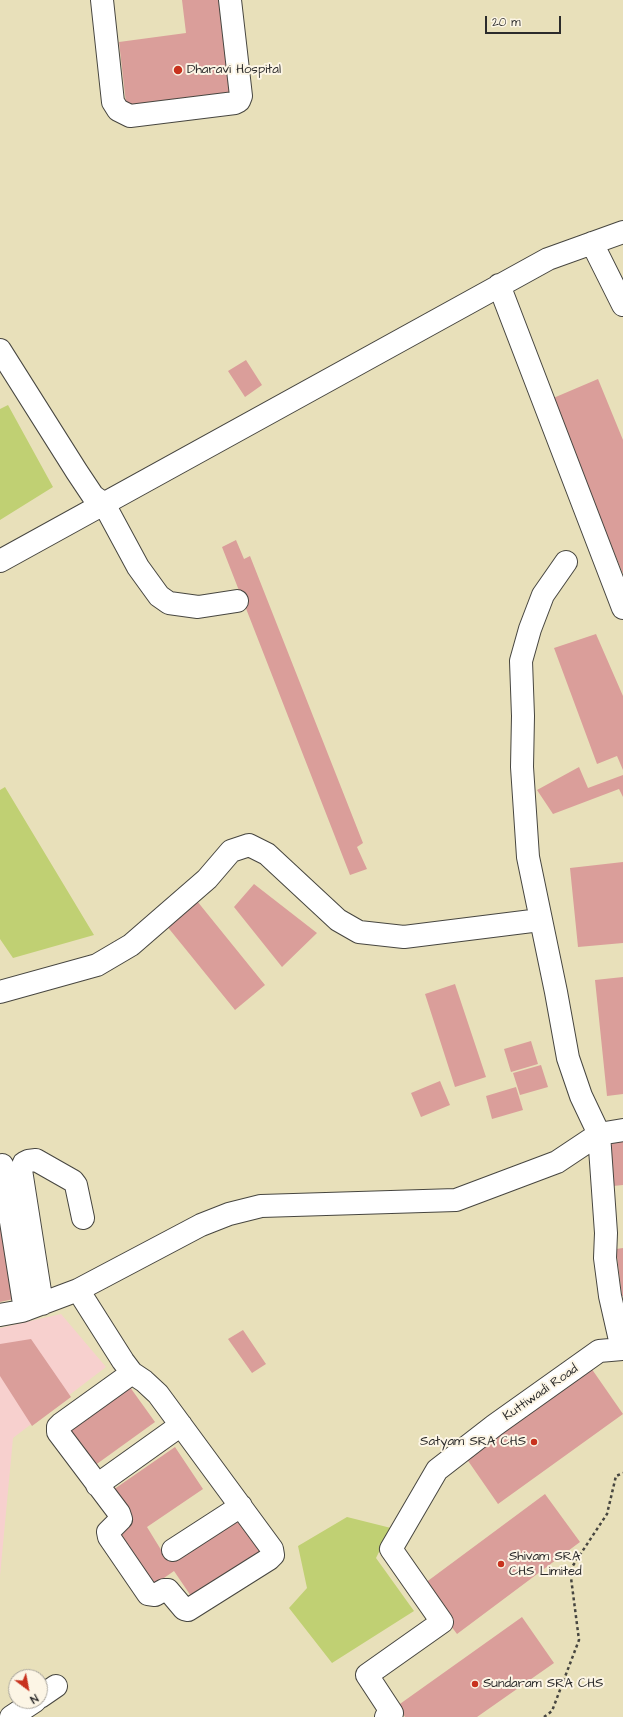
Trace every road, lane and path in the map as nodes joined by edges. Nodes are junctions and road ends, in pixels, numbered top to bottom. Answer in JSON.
{"nodes":[{"id":1,"x":102,"y":0,"type":"edge"},
{"id":2,"x":230,"y":0,"type":"edge"},
{"id":3,"x":623,"y":232,"type":"edge"},
{"id":4,"x":592,"y":242,"type":"junction"},
{"id":5,"x":499,"y":285,"type":"junction"},
{"id":6,"x":623,"y":305,"type":"edge"},
{"id":7,"x":0,"y":350,"type":"edge"},
{"id":8,"x":104,"y":504,"type":"junction"},
{"id":9,"x":0,"y":561,"type":"edge"},
{"id":10,"x":566,"y":562,"type":"dead end"},
{"id":11,"x":237,"y":601,"type":"dead end"},
{"id":12,"x":623,"y":608,"type":"edge"},
{"id":13,"x":540,"y":920,"type":"junction"},
{"id":14,"x":0,"y":992,"type":"edge"},
{"id":15,"x":623,"y":1130,"type":"edge"},
{"id":16,"x":599,"y":1134,"type":"junction"},
{"id":17,"x":2,"y":1165,"type":"dead end"},
{"id":18,"x":83,"y":1218,"type":"dead end"},
{"id":19,"x":78,"y":1290,"type":"junction"},
{"id":20,"x":33,"y":1307,"type":"junction"},
{"id":21,"x":0,"y":1315,"type":"edge"},
{"id":22,"x":132,"y":1373,"type":"junction"},
{"id":23,"x":181,"y":1425,"type":"junction"},
{"id":24,"x":623,"y":1473,"type":"edge"},
{"id":25,"x":97,"y":1485,"type":"junction"},
{"id":26,"x":241,"y":1506,"type":"junction"},
{"id":27,"x":174,"y":1550,"type":"dead end"},
{"id":28,"x":22,"y":1709,"type":"edge"},
{"id":29,"x":10,"y":1717,"type":"edge"},
{"id":30,"x":386,"y":1717,"type":"edge"},
{"id":31,"x":544,"y":1717,"type":"edge"}],
"edges":[{"from":1,"to":2,"type":"street"},
{"from":3,"to":4,"type":"street"},
{"from":4,"to":5,"type":"street"},
{"from":4,"to":6,"type":"street"},
{"from":5,"to":8,"type":"street"},
{"from":5,"to":12,"type":"street"},
{"from":7,"to":8,"type":"street"},
{"from":8,"to":9,"type":"street"},
{"from":8,"to":11,"type":"street"},
{"from":10,"to":13,"type":"street"},
{"from":13,"to":14,"type":"street"},
{"from":13,"to":16,"type":"street"},
{"from":15,"to":16,"type":"street"},
{"from":16,"to":19,"type":"street"},
{"from":16,"to":30,"type":"street","name":"Kuttiwadi Road"},
{"from":17,"to":20,"type":"street"},
{"from":18,"to":20,"type":"street"},
{"from":19,"to":20,"type":"street"},
{"from":19,"to":22,"type":"street"},
{"from":20,"to":21,"type":"street"},
{"from":22,"to":23,"type":"street"},
{"from":22,"to":25,"type":"street"},
{"from":23,"to":25,"type":"street"},
{"from":23,"to":26,"type":"street"},
{"from":24,"to":31,"type":"path"},
{"from":25,"to":26,"type":"street"},
{"from":26,"to":27,"type":"street"},
{"from":28,"to":29,"type":"street"}]}
